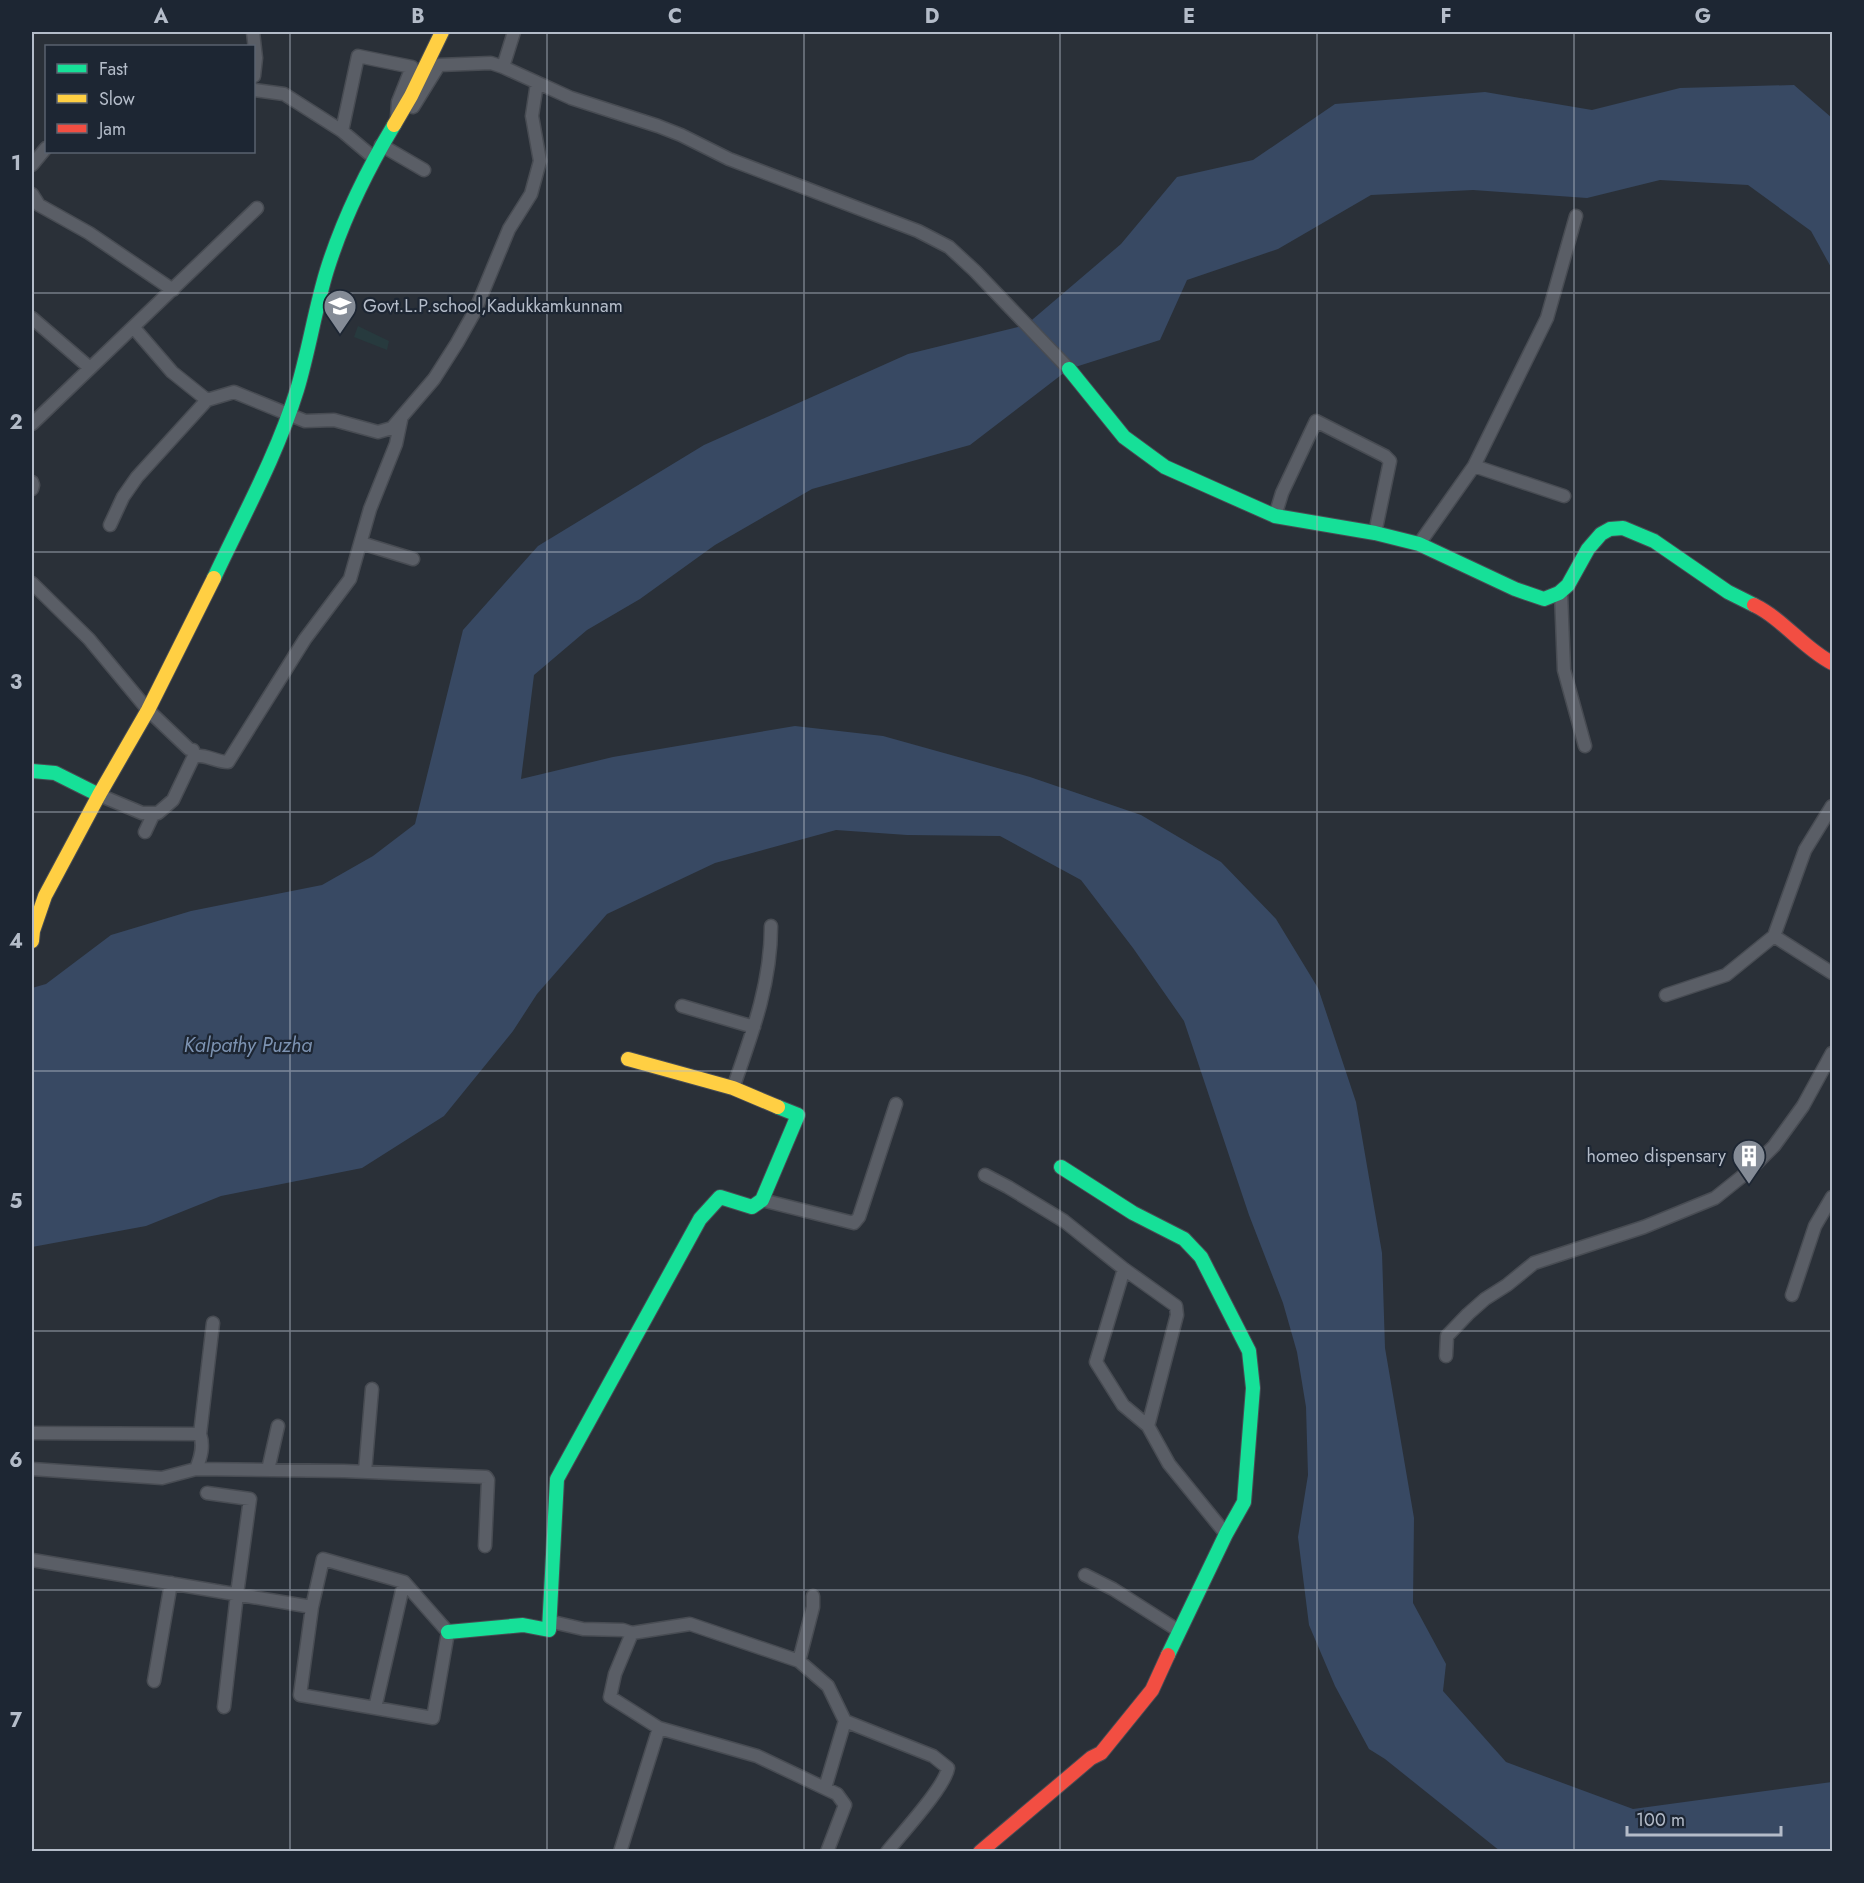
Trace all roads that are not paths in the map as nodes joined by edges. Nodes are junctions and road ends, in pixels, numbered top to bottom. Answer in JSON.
{"nodes":[{"id":1,"x":442,"y":32,"type":"edge"},
{"id":2,"x":514,"y":32,"type":"edge"},
{"id":3,"x":255,"y":49,"type":"edge"},
{"id":4,"x":255,"y":67,"type":"edge"},
{"id":5,"x":503,"y":67,"type":"junction"},
{"id":6,"x":537,"y":83,"type":"junction"},
{"id":7,"x":255,"y":90,"type":"edge"},
{"id":8,"x":397,"y":118,"type":"junction"},
{"id":9,"x":342,"y":131,"type":"junction"},
{"id":10,"x":381,"y":145,"type":"junction"},
{"id":11,"x":45,"y":149,"type":"edge"},
{"id":12,"x":374,"y":158,"type":"junction"},
{"id":13,"x":32,"y":165,"type":"edge"},
{"id":14,"x":424,"y":170,"type":"dead end"},
{"id":15,"x":32,"y":194,"type":"edge"},
{"id":16,"x":257,"y":208,"type":"dead end"},
{"id":17,"x":1576,"y":216,"type":"dead end"},
{"id":18,"x":173,"y":290,"type":"junction"},
{"id":19,"x":32,"y":318,"type":"edge"},
{"id":20,"x":134,"y":328,"type":"junction"},
{"id":21,"x":90,"y":368,"type":"junction"},
{"id":22,"x":1069,"y":369,"type":"joint"},
{"id":23,"x":207,"y":400,"type":"junction"},
{"id":24,"x":288,"y":414,"type":"junction"},
{"id":25,"x":402,"y":416,"type":"junction"},
{"id":26,"x":34,"y":417,"type":"edge"},
{"id":27,"x":1474,"y":466,"type":"junction"},
{"id":28,"x":32,"y":482,"type":"edge"},
{"id":29,"x":32,"y":489,"type":"edge"},
{"id":30,"x":1564,"y":496,"type":"dead end"},
{"id":31,"x":1275,"y":516,"type":"junction"},
{"id":32,"x":110,"y":525,"type":"dead end"},
{"id":33,"x":1375,"y":533,"type":"junction"},
{"id":34,"x":361,"y":543,"type":"junction"},
{"id":35,"x":1419,"y":544,"type":"junction"},
{"id":36,"x":413,"y":559,"type":"dead end"},
{"id":37,"x":32,"y":583,"type":"edge"},
{"id":38,"x":1561,"y":593,"type":"junction"},
{"id":39,"x":1833,"y":663,"type":"edge"},
{"id":40,"x":148,"y":710,"type":"junction"},
{"id":41,"x":1584,"y":746,"type":"dead end"},
{"id":42,"x":193,"y":750,"type":"dead end"},
{"id":43,"x":32,"y":771,"type":"edge"},
{"id":44,"x":99,"y":795,"type":"junction"},
{"id":45,"x":1833,"y":806,"type":"edge"},
{"id":46,"x":158,"y":813,"type":"junction"},
{"id":47,"x":145,"y":832,"type":"dead end"},
{"id":48,"x":771,"y":926,"type":"dead end"},
{"id":49,"x":32,"y":936,"type":"edge"},
{"id":50,"x":1774,"y":936,"type":"junction"},
{"id":51,"x":1833,"y":973,"type":"edge"},
{"id":52,"x":1666,"y":995,"type":"dead end"},
{"id":53,"x":682,"y":1006,"type":"dead end"},
{"id":54,"x":754,"y":1027,"type":"junction"},
{"id":55,"x":1833,"y":1053,"type":"edge"},
{"id":56,"x":628,"y":1059,"type":"dead end"},
{"id":57,"x":733,"y":1088,"type":"junction"},
{"id":58,"x":896,"y":1104,"type":"dead end"},
{"id":59,"x":1060,"y":1167,"type":"dead end"},
{"id":60,"x":985,"y":1175,"type":"dead end"},
{"id":61,"x":1833,"y":1197,"type":"edge"},
{"id":62,"x":762,"y":1200,"type":"junction"},
{"id":63,"x":1124,"y":1269,"type":"junction"},
{"id":64,"x":1792,"y":1295,"type":"dead end"},
{"id":65,"x":213,"y":1323,"type":"dead end"},
{"id":66,"x":1446,"y":1356,"type":"dead end"},
{"id":67,"x":372,"y":1389,"type":"dead end"},
{"id":68,"x":278,"y":1426,"type":"dead end"},
{"id":69,"x":1148,"y":1426,"type":"junction"},
{"id":70,"x":32,"y":1433,"type":"edge"},
{"id":71,"x":200,"y":1434,"type":"junction"},
{"id":72,"x":32,"y":1469,"type":"edge"},
{"id":73,"x":196,"y":1469,"type":"junction"},
{"id":74,"x":268,"y":1470,"type":"junction"},
{"id":75,"x":365,"y":1472,"type":"junction"},
{"id":76,"x":207,"y":1493,"type":"dead end"},
{"id":77,"x":1226,"y":1534,"type":"junction"},
{"id":78,"x":485,"y":1546,"type":"dead end"},
{"id":79,"x":32,"y":1560,"type":"edge"},
{"id":80,"x":1085,"y":1575,"type":"dead end"},
{"id":81,"x":404,"y":1581,"type":"junction"},
{"id":82,"x":171,"y":1583,"type":"junction"},
{"id":83,"x":237,"y":1594,"type":"junction"},
{"id":84,"x":813,"y":1596,"type":"dead end"},
{"id":85,"x":312,"y":1607,"type":"junction"},
{"id":86,"x":549,"y":1624,"type":"junction"},
{"id":87,"x":1179,"y":1631,"type":"junction"},
{"id":88,"x":448,"y":1632,"type":"junction"},
{"id":89,"x":632,"y":1633,"type":"junction"},
{"id":90,"x":799,"y":1661,"type":"junction"},
{"id":91,"x":154,"y":1681,"type":"dead end"},
{"id":92,"x":224,"y":1707,"type":"dead end"},
{"id":93,"x":375,"y":1708,"type":"junction"},
{"id":94,"x":845,"y":1721,"type":"junction"},
{"id":95,"x":659,"y":1728,"type":"junction"},
{"id":96,"x":825,"y":1788,"type":"junction"},
{"id":97,"x":620,"y":1851,"type":"edge"},
{"id":98,"x":827,"y":1851,"type":"edge"},
{"id":99,"x":887,"y":1851,"type":"edge"},
{"id":100,"x":980,"y":1851,"type":"edge"}],
"edges":[{"from":1,"to":8,"type":"street"},
{"from":2,"to":5,"type":"street"},
{"from":3,"to":4,"type":"street"},
{"from":5,"to":6,"type":"street"},
{"from":5,"to":8,"type":"street"},
{"from":6,"to":22,"type":"street"},
{"from":6,"to":25,"type":"street"},
{"from":7,"to":9,"type":"street"},
{"from":8,"to":9,"type":"street"},
{"from":8,"to":10,"type":"street"},
{"from":9,"to":12,"type":"street"},
{"from":10,"to":12,"type":"street"},
{"from":10,"to":14,"type":"street"},
{"from":11,"to":13,"type":"street"},
{"from":12,"to":24,"type":"street"},
{"from":15,"to":18,"type":"street"},
{"from":16,"to":18,"type":"street"},
{"from":17,"to":27,"type":"street"},
{"from":18,"to":20,"type":"street"},
{"from":19,"to":21,"type":"street"},
{"from":20,"to":21,"type":"street"},
{"from":20,"to":23,"type":"street"},
{"from":21,"to":26,"type":"street"},
{"from":22,"to":31,"type":"street"},
{"from":23,"to":24,"type":"street"},
{"from":23,"to":32,"type":"street"},
{"from":24,"to":25,"type":"street"},
{"from":24,"to":40,"type":"street"},
{"from":25,"to":34,"type":"street"},
{"from":27,"to":30,"type":"street"},
{"from":27,"to":35,"type":"street"},
{"from":28,"to":29,"type":"street"},
{"from":31,"to":33,"type":"street"},
{"from":31,"to":33,"type":"street"},
{"from":33,"to":35,"type":"street"},
{"from":34,"to":36,"type":"street"},
{"from":34,"to":46,"type":"street"},
{"from":35,"to":38,"type":"street"},
{"from":37,"to":40,"type":"street"},
{"from":38,"to":39,"type":"street"},
{"from":38,"to":41,"type":"street"},
{"from":40,"to":42,"type":"street"},
{"from":40,"to":44,"type":"street"},
{"from":43,"to":44,"type":"street"},
{"from":44,"to":46,"type":"street"},
{"from":44,"to":49,"type":"street"},
{"from":45,"to":50,"type":"street"},
{"from":46,"to":47,"type":"street"},
{"from":48,"to":54,"type":"street"},
{"from":50,"to":51,"type":"street"},
{"from":50,"to":52,"type":"street"},
{"from":53,"to":54,"type":"street"},
{"from":54,"to":57,"type":"street"},
{"from":55,"to":66,"type":"street"},
{"from":56,"to":57,"type":"street"},
{"from":57,"to":62,"type":"street"},
{"from":58,"to":62,"type":"street"},
{"from":59,"to":77,"type":"street"},
{"from":60,"to":63,"type":"street"},
{"from":61,"to":64,"type":"street"},
{"from":62,"to":86,"type":"street"},
{"from":63,"to":69,"type":"street"},
{"from":63,"to":69,"type":"street"},
{"from":65,"to":71,"type":"street"},
{"from":67,"to":75,"type":"street"},
{"from":68,"to":74,"type":"street"},
{"from":69,"to":77,"type":"street"},
{"from":70,"to":71,"type":"street"},
{"from":71,"to":73,"type":"street"},
{"from":72,"to":73,"type":"street"},
{"from":73,"to":74,"type":"street"},
{"from":74,"to":75,"type":"street"},
{"from":75,"to":78,"type":"street"},
{"from":76,"to":83,"type":"street"},
{"from":77,"to":87,"type":"street"},
{"from":79,"to":82,"type":"street"},
{"from":80,"to":87,"type":"street"},
{"from":81,"to":85,"type":"street"},
{"from":81,"to":88,"type":"street"},
{"from":81,"to":93,"type":"street"},
{"from":82,"to":83,"type":"street"},
{"from":82,"to":91,"type":"street"},
{"from":83,"to":85,"type":"street"},
{"from":83,"to":92,"type":"street"},
{"from":84,"to":90,"type":"street"},
{"from":85,"to":93,"type":"street"},
{"from":86,"to":88,"type":"street"},
{"from":86,"to":89,"type":"street"},
{"from":87,"to":100,"type":"street"},
{"from":88,"to":93,"type":"street"},
{"from":89,"to":90,"type":"street"},
{"from":89,"to":95,"type":"street"},
{"from":90,"to":94,"type":"street"},
{"from":94,"to":96,"type":"street"},
{"from":94,"to":99,"type":"street"},
{"from":95,"to":96,"type":"street"},
{"from":95,"to":97,"type":"street"},
{"from":96,"to":98,"type":"street"}]}
